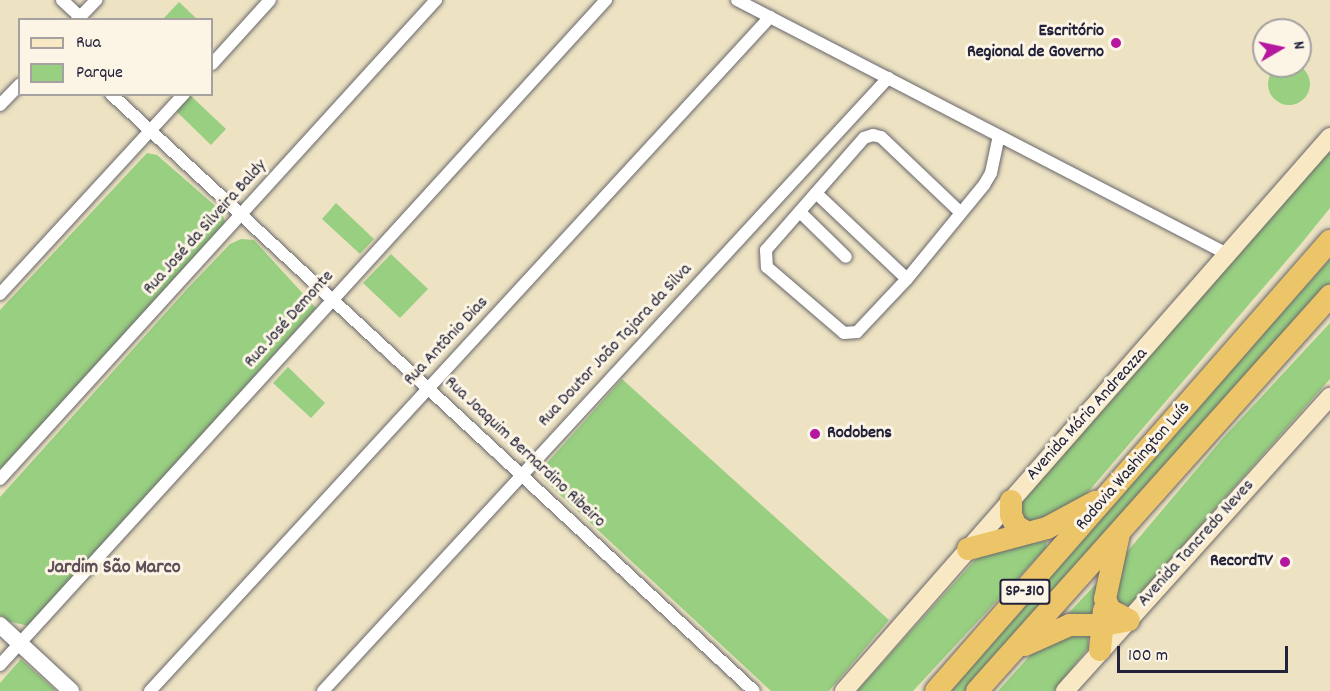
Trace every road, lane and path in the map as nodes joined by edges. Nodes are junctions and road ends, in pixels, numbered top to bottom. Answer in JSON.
{"nodes":[{"id":1,"x":62,"y":0,"type":"edge"},
{"id":2,"x":96,"y":0,"type":"edge"},
{"id":3,"x":270,"y":0,"type":"edge"},
{"id":4,"x":436,"y":0,"type":"edge"},
{"id":5,"x":606,"y":0,"type":"edge"},
{"id":6,"x":737,"y":0,"type":"edge"},
{"id":7,"x":770,"y":17,"type":"junction"},
{"id":8,"x":79,"y":18,"type":"edge"},
{"id":9,"x":213,"y":63,"type":"edge"},
{"id":10,"x":888,"y":78,"type":"junction"},
{"id":11,"x":18,"y":86,"type":"edge"},
{"id":12,"x":113,"y":96,"type":"edge"},
{"id":13,"x":182,"y":96,"type":"edge"},
{"id":14,"x":0,"y":105,"type":"edge"},
{"id":15,"x":150,"y":131,"type":"junction"},
{"id":16,"x":999,"y":136,"type":"junction"},
{"id":17,"x":1330,"y":137,"type":"edge"},
{"id":18,"x":816,"y":193,"type":"junction"},
{"id":19,"x":800,"y":212,"type":"junction"},
{"id":20,"x":960,"y":212,"type":"junction"},
{"id":21,"x":242,"y":216,"type":"junction"},
{"id":22,"x":1330,"y":241,"type":"edge"},
{"id":23,"x":1229,"y":255,"type":"junction"},
{"id":24,"x":846,"y":257,"type":"dead end"},
{"id":25,"x":907,"y":279,"type":"junction"},
{"id":26,"x":0,"y":294,"type":"edge"},
{"id":27,"x":1330,"y":296,"type":"edge"},
{"id":28,"x":333,"y":300,"type":"junction"},
{"id":29,"x":428,"y":388,"type":"junction"},
{"id":30,"x":1330,"y":397,"type":"edge"},
{"id":31,"x":521,"y":475,"type":"junction"},
{"id":32,"x":0,"y":479,"type":"edge"},
{"id":33,"x":1112,"y":492,"type":"junction"},
{"id":34,"x":1011,"y":501,"type":"junction"},
{"id":35,"x":1026,"y":532,"type":"junction"},
{"id":36,"x":1119,"y":532,"type":"junction"},
{"id":37,"x":968,"y":549,"type":"junction"},
{"id":38,"x":1105,"y":599,"type":"junction"},
{"id":39,"x":1129,"y":620,"type":"junction"},
{"id":40,"x":0,"y":625,"type":"edge"},
{"id":41,"x":1104,"y":625,"type":"junction"},
{"id":42,"x":20,"y":643,"type":"junction"},
{"id":43,"x":1100,"y":650,"type":"junction"},
{"id":44,"x":1012,"y":651,"type":"junction"},
{"id":45,"x":0,"y":665,"type":"edge"},
{"id":46,"x":71,"y":691,"type":"edge"},
{"id":47,"x":150,"y":691,"type":"edge"},
{"id":48,"x":323,"y":691,"type":"edge"},
{"id":49,"x":754,"y":691,"type":"edge"},
{"id":50,"x":844,"y":691,"type":"edge"},
{"id":51,"x":936,"y":691,"type":"edge"},
{"id":52,"x":976,"y":691,"type":"edge"},
{"id":53,"x":1065,"y":691,"type":"edge"}],
"edges":[{"from":1,"to":8,"type":"street"},
{"from":2,"to":8,"type":"street"},
{"from":3,"to":9,"type":"street"},
{"from":4,"to":21,"type":"street","name":"Rua José da Silveira Baldy"},
{"from":5,"to":28,"type":"street","name":"Rua José Demonte"},
{"from":6,"to":7,"type":"street"},
{"from":7,"to":10,"type":"street"},
{"from":7,"to":29,"type":"street","name":"Rua Antônio Dias"},
{"from":10,"to":16,"type":"street"},
{"from":10,"to":31,"type":"street","name":"Rua Doutor João Tajara da Silva"},
{"from":11,"to":14,"type":"street"},
{"from":12,"to":15,"type":"street","name":"Rua Joaquim Bernardino Ribeiro"},
{"from":13,"to":15,"type":"street"},
{"from":15,"to":21,"type":"street","name":"Rua Joaquim Bernardino Ribeiro"},
{"from":15,"to":26,"type":"street"},
{"from":16,"to":20,"type":"street"},
{"from":16,"to":23,"type":"street"},
{"from":17,"to":23,"type":"main road","name":"Avenida Mário Andreazza"},
{"from":18,"to":19,"type":"street"},
{"from":18,"to":20,"type":"street"},
{"from":18,"to":25,"type":"street"},
{"from":19,"to":24,"type":"street"},
{"from":19,"to":25,"type":"street"},
{"from":20,"to":25,"type":"street"},
{"from":21,"to":28,"type":"street","name":"Rua Joaquim Bernardino Ribeiro"},
{"from":21,"to":32,"type":"street","name":"Rua José da Silveira Baldy"},
{"from":22,"to":33,"type":"highway","name":"Rodovia Washington Luís","number":"SP-310"},
{"from":23,"to":34,"type":"main road","name":"Avenida Mário Andreazza"},
{"from":27,"to":36,"type":"highway","name":"Rodovia Washington Luís","number":"SP-310"},
{"from":28,"to":29,"type":"street","name":"Rua Joaquim Bernardino Ribeiro"},
{"from":28,"to":42,"type":"street","name":"Rua José Demonte"},
{"from":29,"to":31,"type":"street","name":"Rua Joaquim Bernardino Ribeiro"},
{"from":29,"to":47,"type":"street","name":"Rua Antônio Dias"},
{"from":30,"to":39,"type":"main road","name":"Avenida Tancredo Neves"},
{"from":31,"to":48,"type":"street","name":"Rua Doutor João Tajara da Silva"},
{"from":31,"to":49,"type":"street","name":"Rua Joaquim Bernardino Ribeiro"},
{"from":33,"to":35,"type":"highway"},
{"from":33,"to":51,"type":"highway","name":"Rodovia Washington Luís","number":"SP-310"},
{"from":34,"to":35,"type":"highway"},
{"from":34,"to":37,"type":"main road","name":"Avenida Mário Andreazza"},
{"from":35,"to":37,"type":"highway"},
{"from":36,"to":38,"type":"highway"},
{"from":36,"to":44,"type":"highway","name":"Rodovia Washington Luís","number":"SP-310"},
{"from":37,"to":50,"type":"main road","name":"Avenida Mário Andreazza"},
{"from":38,"to":39,"type":"highway"},
{"from":38,"to":41,"type":"highway"},
{"from":39,"to":41,"type":"highway"},
{"from":39,"to":43,"type":"main road","name":"Avenida Tancredo Neves"},
{"from":40,"to":42,"type":"street"},
{"from":41,"to":43,"type":"highway"},
{"from":41,"to":44,"type":"highway"},
{"from":42,"to":45,"type":"street","name":"Rua José Demonte"},
{"from":42,"to":46,"type":"street"},
{"from":43,"to":53,"type":"main road","name":"Avenida Tancredo Neves"},
{"from":44,"to":52,"type":"highway","name":"Rodovia Washington Luís","number":"SP-310"}]}
